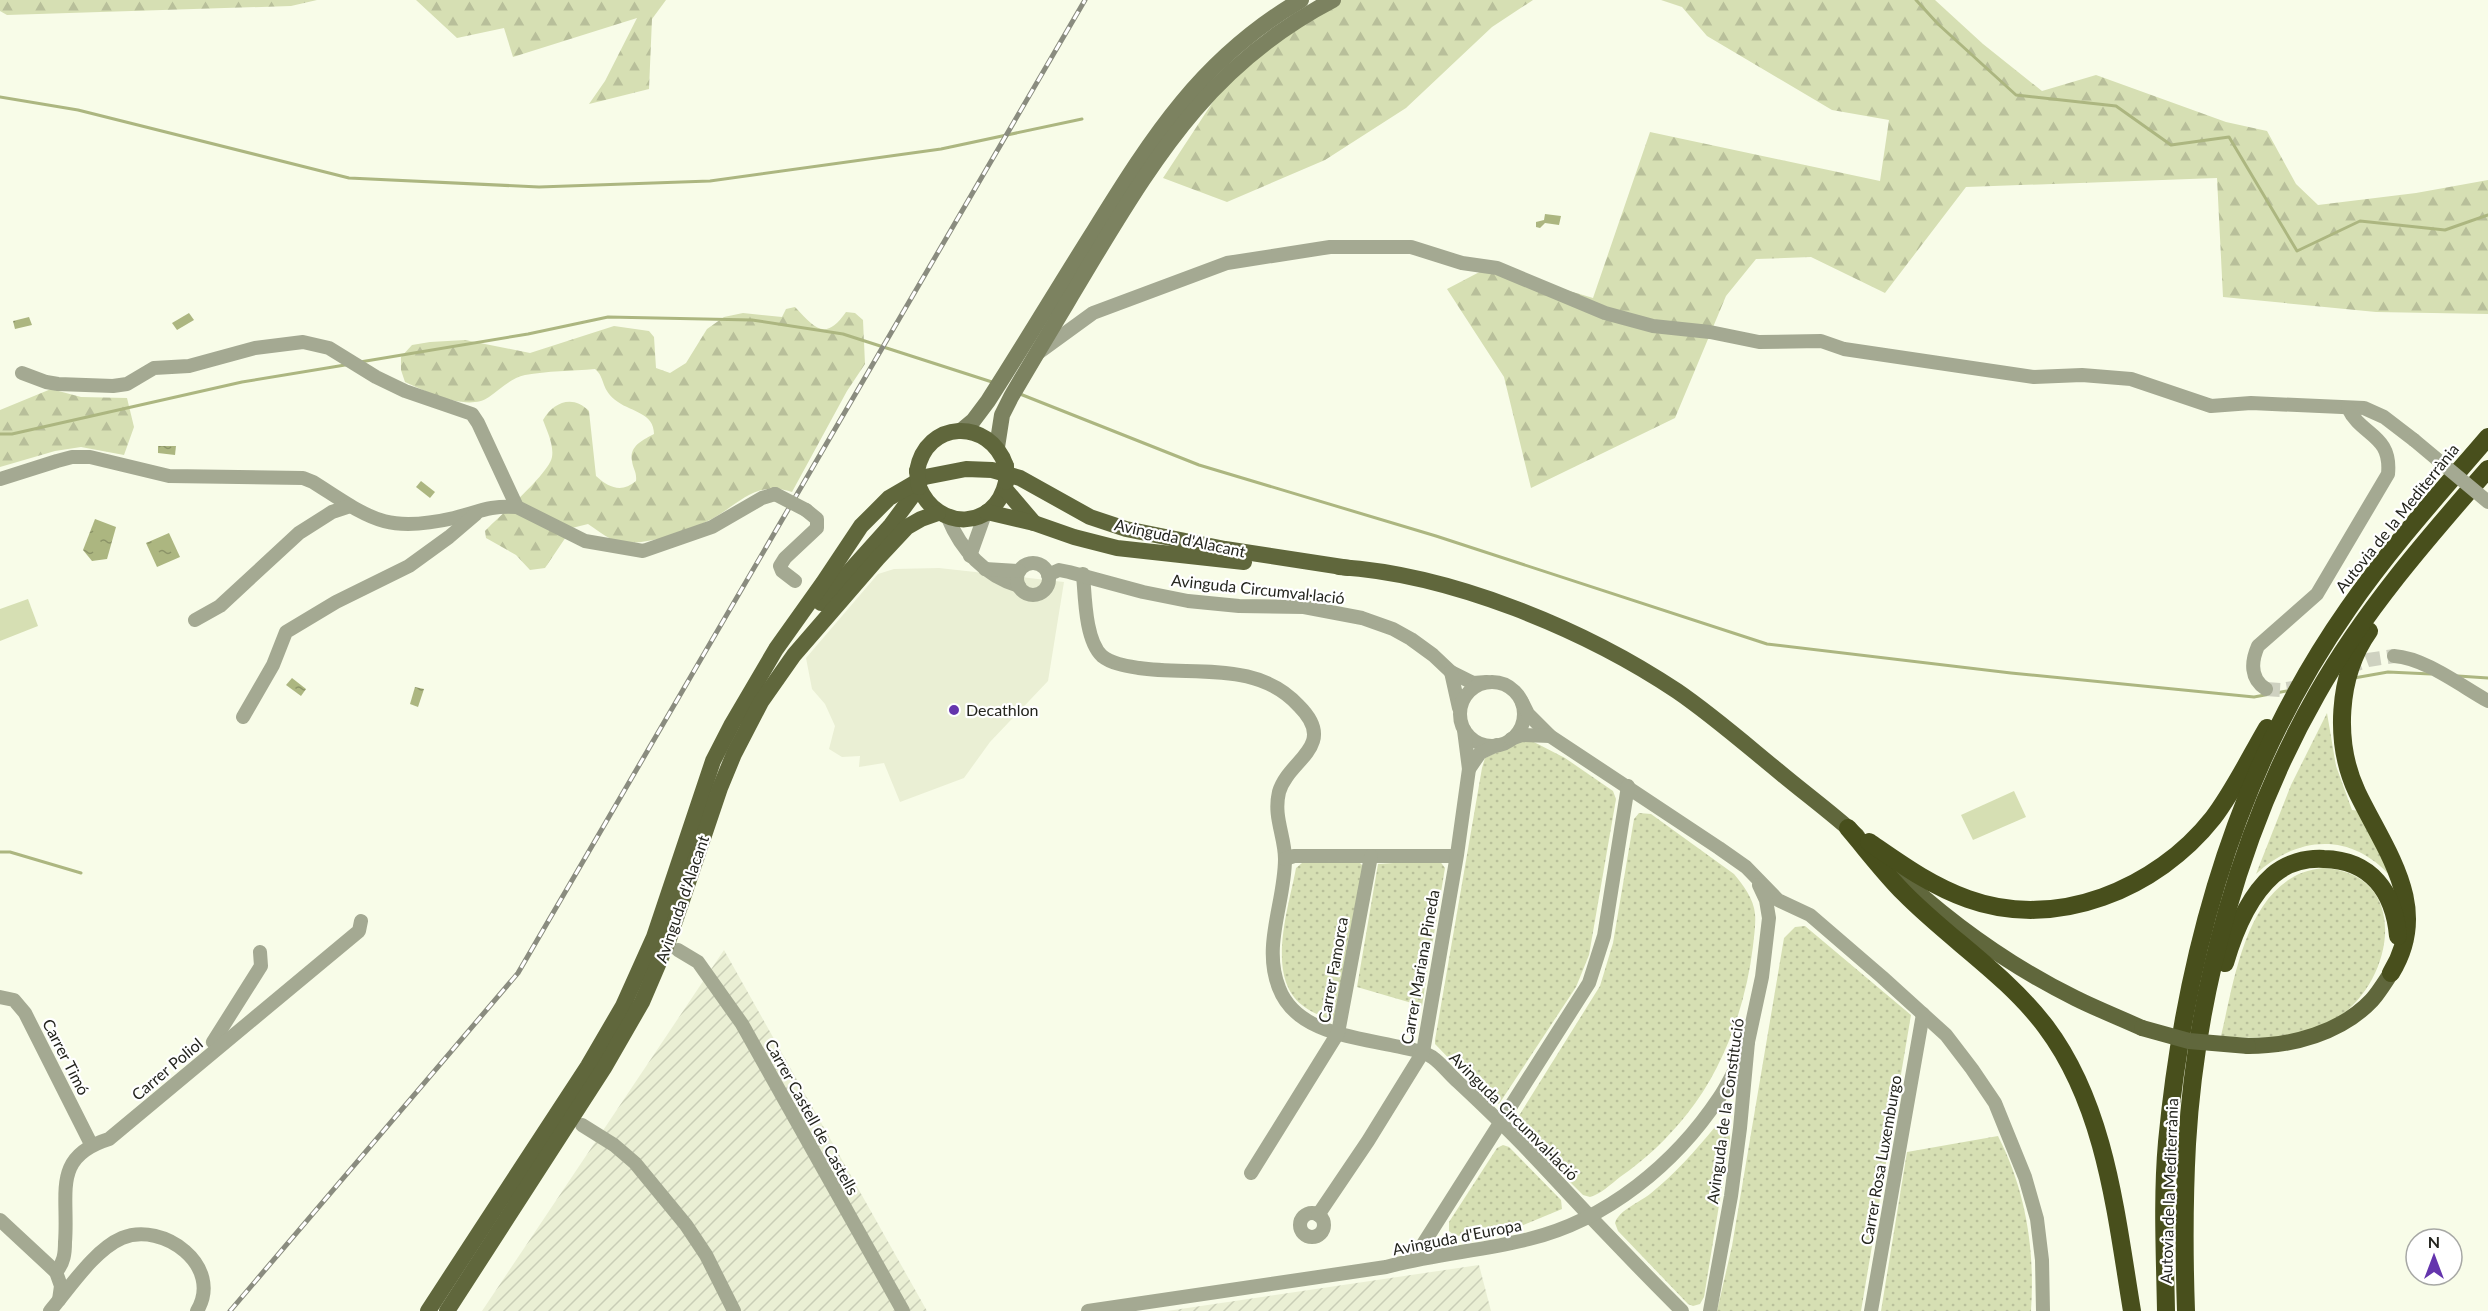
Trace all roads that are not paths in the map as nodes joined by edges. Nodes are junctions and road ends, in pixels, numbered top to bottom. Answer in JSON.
{"nodes":[{"id":1,"x":1301,"y":0,"type":"edge"},
{"id":2,"x":1333,"y":0,"type":"edge"},
{"id":3,"x":1036,"y":354,"type":"junction"},
{"id":4,"x":22,"y":373,"type":"dead end"},
{"id":5,"x":2348,"y":408,"type":"junction"},
{"id":6,"x":961,"y":430,"type":"junction"},
{"id":7,"x":2488,"y":437,"type":"edge"},
{"id":8,"x":997,"y":447,"type":"junction"},
{"id":9,"x":2488,"y":469,"type":"edge"},
{"id":10,"x":0,"y":479,"type":"edge"},
{"id":11,"x":918,"y":479,"type":"junction"},
{"id":12,"x":1005,"y":479,"type":"junction"},
{"id":13,"x":2488,"y":502,"type":"edge"},
{"id":14,"x":350,"y":506,"type":"junction"},
{"id":15,"x":517,"y":507,"type":"junction"},
{"id":16,"x":480,"y":511,"type":"junction"},
{"id":17,"x":986,"y":513,"type":"junction"},
{"id":18,"x":943,"y":516,"type":"junction"},
{"id":19,"x":1034,"y":523,"type":"junction"},
{"id":20,"x":970,"y":556,"type":"junction"},
{"id":21,"x":2408,"y":565,"type":"junction"},
{"id":22,"x":1349,"y":568,"type":"junction"},
{"id":23,"x":985,"y":569,"type":"junction"},
{"id":24,"x":1019,"y":571,"type":"junction"},
{"id":25,"x":1083,"y":574,"type":"junction"},
{"id":26,"x":1048,"y":575,"type":"junction"},
{"id":27,"x":795,"y":581,"type":"dead end"},
{"id":28,"x":1019,"y":586,"type":"junction"},
{"id":29,"x":195,"y":620,"type":"dead end"},
{"id":30,"x":2394,"y":656,"type":"tunnel mouth"},
{"id":31,"x":1451,"y":672,"type":"junction"},
{"id":32,"x":760,"y":676,"type":"junction"},
{"id":33,"x":1487,"y":682,"type":"junction"},
{"id":34,"x":2266,"y":689,"type":"dead end"},
{"id":35,"x":2298,"y":689,"type":"junction"},
{"id":36,"x":2488,"y":701,"type":"edge"},
{"id":37,"x":1522,"y":702,"type":"junction"},
{"id":38,"x":243,"y":717,"type":"dead end"},
{"id":39,"x":1461,"y":719,"type":"junction"},
{"id":40,"x":1550,"y":736,"type":"junction"},
{"id":41,"x":1504,"y":742,"type":"junction"},
{"id":42,"x":1469,"y":769,"type":"junction"},
{"id":43,"x":1628,"y":786,"type":"junction"},
{"id":44,"x":1848,"y":828,"type":"junction"},
{"id":45,"x":1371,"y":856,"type":"junction"},
{"id":46,"x":1456,"y":856,"type":"junction"},
{"id":47,"x":1285,"y":859,"type":"junction"},
{"id":48,"x":1757,"y":881,"type":"junction"},
{"id":49,"x":361,"y":921,"type":"dead end"},
{"id":50,"x":678,"y":950,"type":"dead end"},
{"id":51,"x":260,"y":952,"type":"dead end"},
{"id":52,"x":2391,"y":973,"type":"junction"},
{"id":53,"x":0,"y":997,"type":"edge"},
{"id":54,"x":2205,"y":1011,"type":"junction"},
{"id":55,"x":1923,"y":1014,"type":"junction"},
{"id":56,"x":1338,"y":1033,"type":"junction"},
{"id":57,"x":1748,"y":1042,"type":"junction"},
{"id":58,"x":218,"y":1047,"type":"junction"},
{"id":59,"x":1423,"y":1052,"type":"junction"},
{"id":60,"x":1500,"y":1120,"type":"junction"},
{"id":61,"x":582,"y":1125,"type":"dead end"},
{"id":62,"x":91,"y":1144,"type":"junction"},
{"id":63,"x":1251,"y":1173,"type":"dead end"},
{"id":64,"x":1318,"y":1215,"type":"dead end"},
{"id":65,"x":1589,"y":1216,"type":"junction"},
{"id":66,"x":0,"y":1220,"type":"edge"},
{"id":67,"x":1413,"y":1260,"type":"junction"},
{"id":68,"x":56,"y":1272,"type":"junction"},
{"id":69,"x":54,"y":1306,"type":"edge"},
{"id":70,"x":197,"y":1311,"type":"edge"},
{"id":71,"x":428,"y":1311,"type":"edge"},
{"id":72,"x":447,"y":1311,"type":"edge"},
{"id":73,"x":734,"y":1311,"type":"edge"},
{"id":74,"x":903,"y":1311,"type":"edge"},
{"id":75,"x":1088,"y":1311,"type":"edge"},
{"id":76,"x":1682,"y":1311,"type":"edge"},
{"id":77,"x":1710,"y":1311,"type":"edge"},
{"id":78,"x":1871,"y":1311,"type":"edge"},
{"id":79,"x":2043,"y":1311,"type":"edge"},
{"id":80,"x":2132,"y":1311,"type":"edge"},
{"id":81,"x":2166,"y":1311,"type":"edge"},
{"id":82,"x":2186,"y":1311,"type":"edge"}],
"edges":[{"from":1,"to":6,"type":"main road"},
{"from":2,"to":3,"type":"main road"},
{"from":3,"to":5,"type":"street"},
{"from":3,"to":8,"type":"main road"},
{"from":4,"to":15,"type":"street"},
{"from":5,"to":13,"type":"street","bridge":true},
{"from":5,"to":34,"type":"street"},
{"from":6,"to":8,"type":"main road"},
{"from":6,"to":11,"type":"main road"},
{"from":7,"to":35,"type":"highway","name":"Autovia de la Mediterrània"},
{"from":8,"to":12,"type":"main road"},
{"from":9,"to":21,"type":"highway","name":"Autovia de la Mediterrània"},
{"from":10,"to":14,"type":"street"},
{"from":11,"to":18,"type":"main road"},
{"from":11,"to":32,"type":"main road","name":"Avinguda d'Alacant"},
{"from":12,"to":17,"type":"main road"},
{"from":12,"to":19,"type":"main road"},
{"from":14,"to":16,"type":"street"},
{"from":14,"to":29,"type":"street"},
{"from":15,"to":16,"type":"street"},
{"from":15,"to":27,"type":"street","bridge":true},
{"from":16,"to":38,"type":"street"},
{"from":17,"to":18,"type":"main road"},
{"from":17,"to":19,"type":"main road"},
{"from":17,"to":20,"type":"street"},
{"from":18,"to":20,"type":"street"},
{"from":18,"to":72,"type":"main road","name":"Avinguda d'Alacant"},
{"from":19,"to":22,"type":"main road"},
{"from":20,"to":23,"type":"street"},
{"from":21,"to":52,"type":"highway"},
{"from":21,"to":54,"type":"highway","name":"Autovia de la Mediterrània"},
{"from":22,"to":32,"type":"main road","name":"Avinguda d'Alacant"},
{"from":22,"to":44,"type":"main road"},
{"from":23,"to":24,"type":"street"},
{"from":23,"to":28,"type":"street"},
{"from":24,"to":26,"type":"street"},
{"from":24,"to":28,"type":"street"},
{"from":25,"to":26,"type":"street","name":"Avinguda Circumval·lació"},
{"from":25,"to":31,"type":"street","name":"Avinguda Circumval·lació"},
{"from":25,"to":47,"type":"street","name":"Avinguda Circumval·lació"},
{"from":26,"to":28,"type":"street"},
{"from":30,"to":36,"type":"street"},
{"from":31,"to":33,"type":"street","name":"Avinguda Circumval·lació"},
{"from":31,"to":39,"type":"street"},
{"from":32,"to":71,"type":"main road","name":"Avinguda d'Alacant"},
{"from":33,"to":37,"type":"street"},
{"from":33,"to":39,"type":"street"},
{"from":35,"to":44,"type":"highway"},
{"from":35,"to":81,"type":"highway","name":"Autovia de la Mediterrània"},
{"from":37,"to":40,"type":"street"},
{"from":37,"to":41,"type":"street"},
{"from":39,"to":41,"type":"street"},
{"from":39,"to":42,"type":"street","name":"Carrer Mariana Pineda"},
{"from":40,"to":41,"type":"street"},
{"from":40,"to":43,"type":"street"},
{"from":41,"to":42,"type":"street"},
{"from":42,"to":46,"type":"street","name":"Carrer Mariana Pineda"},
{"from":43,"to":48,"type":"street"},
{"from":43,"to":60,"type":"street"},
{"from":44,"to":52,"type":"main road","bridge":true},
{"from":44,"to":80,"type":"highway"},
{"from":45,"to":46,"type":"street"},
{"from":45,"to":47,"type":"street"},
{"from":45,"to":56,"type":"street","name":"Carrer Famorca"},
{"from":46,"to":59,"type":"street","name":"Carrer Mariana Pineda"},
{"from":47,"to":56,"type":"street","name":"Avinguda Circumval·lació"},
{"from":48,"to":55,"type":"street"},
{"from":48,"to":57,"type":"street","name":"Avinguda de la Constitució"},
{"from":49,"to":58,"type":"street","name":"Carrer Poliol"},
{"from":50,"to":74,"type":"street","name":"Carrer Castell de Castells"},
{"from":51,"to":58,"type":"street"},
{"from":52,"to":54,"type":"highway"},
{"from":53,"to":62,"type":"street","name":"Carrer Timó"},
{"from":54,"to":82,"type":"highway","name":"Autovia de la Mediterrània"},
{"from":55,"to":78,"type":"street","name":"Carrer Rosa Luxemburgo"},
{"from":55,"to":79,"type":"street"},
{"from":56,"to":59,"type":"street","name":"Avinguda Circumval·lació"},
{"from":56,"to":63,"type":"street","name":"Carrer Famorca"},
{"from":57,"to":65,"type":"street","name":"Avinguda d'Europa"},
{"from":57,"to":77,"type":"street","name":"Avinguda de la Constitució"},
{"from":58,"to":62,"type":"street","name":"Carrer Poliol"},
{"from":59,"to":60,"type":"street","name":"Avinguda Circumval·lació"},
{"from":59,"to":64,"type":"street","name":"Carrer Mariana Pineda"},
{"from":60,"to":65,"type":"street","name":"Avinguda Circumval·lació"},
{"from":60,"to":67,"type":"street"},
{"from":61,"to":73,"type":"street"},
{"from":62,"to":68,"type":"street","name":"Carrer Poliol"},
{"from":65,"to":67,"type":"street","name":"Avinguda d'Europa"},
{"from":65,"to":76,"type":"street","name":"Avinguda Circumval·lació"},
{"from":66,"to":68,"type":"street"},
{"from":67,"to":75,"type":"street","name":"Avinguda d'Europa"},
{"from":68,"to":69,"type":"street"},
{"from":69,"to":70,"type":"street"}]}
